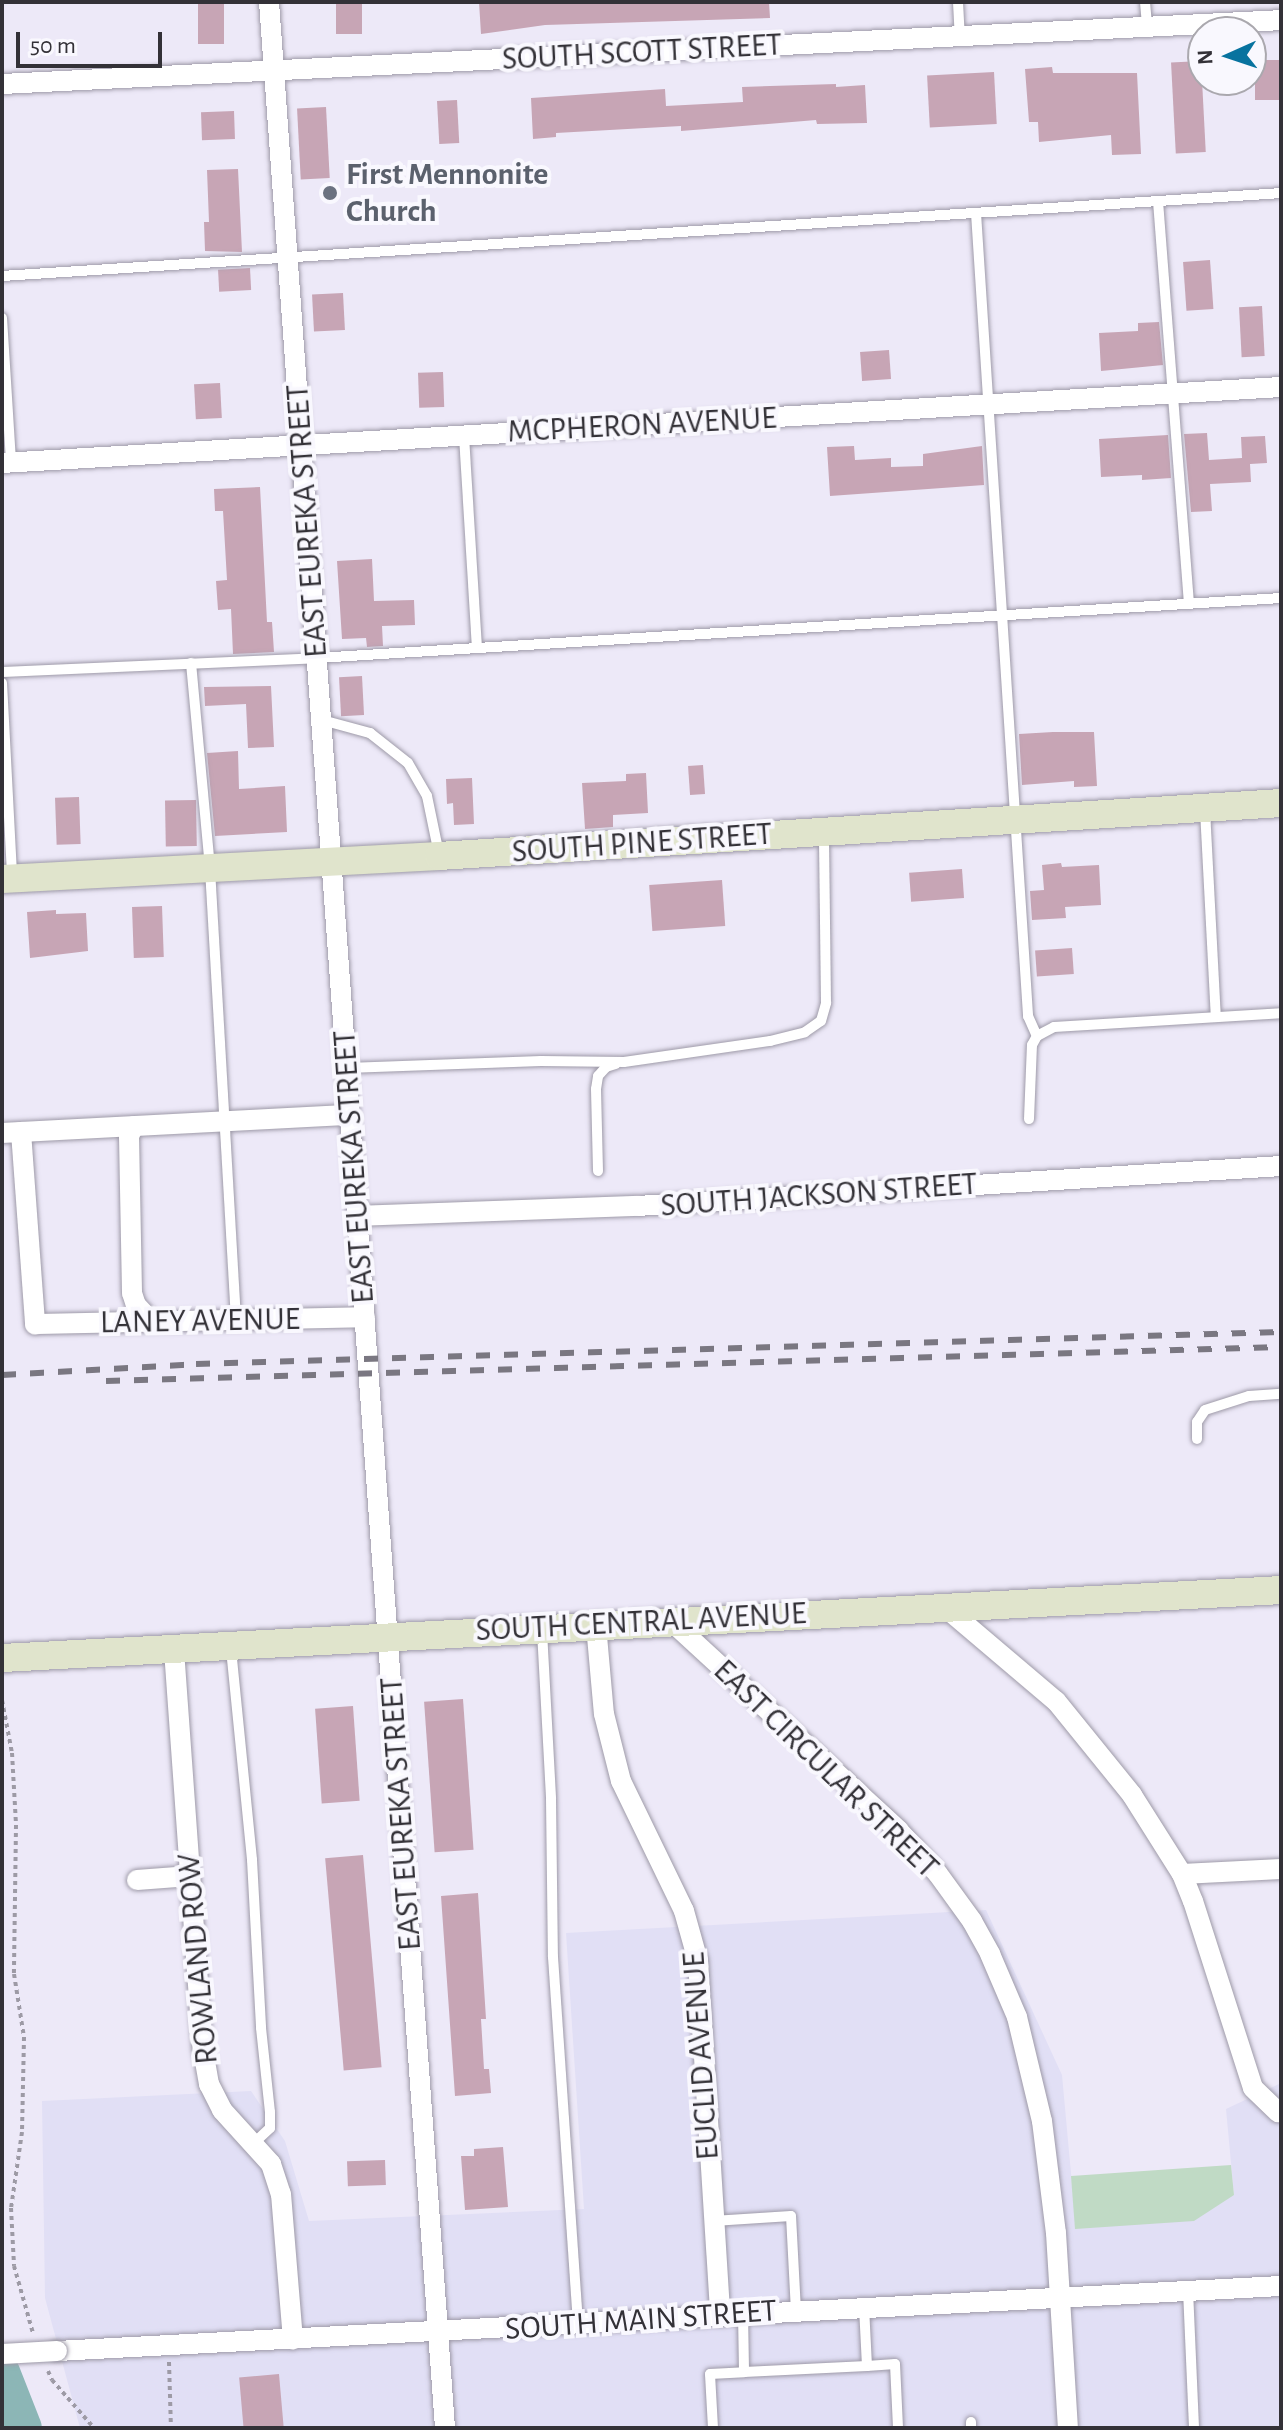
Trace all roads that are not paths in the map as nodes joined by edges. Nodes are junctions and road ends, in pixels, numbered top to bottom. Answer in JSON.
{"nodes":[{"id":1,"x":269,"y":2,"type":"edge"},
{"id":2,"x":958,"y":2,"type":"edge"},
{"id":3,"x":1145,"y":2,"type":"edge"},
{"id":4,"x":1281,"y":20,"type":"edge"},
{"id":5,"x":1147,"y":27,"type":"junction"},
{"id":6,"x":960,"y":36,"type":"junction"},
{"id":7,"x":274,"y":70,"type":"junction"},
{"id":8,"x":2,"y":84,"type":"edge"},
{"id":9,"x":1281,"y":193,"type":"edge"},
{"id":10,"x":1158,"y":201,"type":"junction"},
{"id":11,"x":976,"y":213,"type":"junction"},
{"id":12,"x":288,"y":257,"type":"junction"},
{"id":13,"x":2,"y":276,"type":"edge"},
{"id":14,"x":2,"y":318,"type":"edge"},
{"id":15,"x":1281,"y":387,"type":"edge"},
{"id":16,"x":1173,"y":393,"type":"junction"},
{"id":17,"x":989,"y":404,"type":"junction"},
{"id":18,"x":464,"y":436,"type":"junction"},
{"id":19,"x":302,"y":445,"type":"junction"},
{"id":20,"x":6,"y":463,"type":"edge"},
{"id":21,"x":1281,"y":598,"type":"edge"},
{"id":22,"x":1189,"y":603,"type":"junction"},
{"id":23,"x":1003,"y":614,"type":"junction"},
{"id":24,"x":477,"y":648,"type":"junction"},
{"id":25,"x":317,"y":658,"type":"junction"},
{"id":26,"x":191,"y":663,"type":"junction"},
{"id":27,"x":2,"y":672,"type":"edge"},
{"id":28,"x":2,"y":683,"type":"edge"},
{"id":29,"x":321,"y":720,"type":"junction"},
{"id":30,"x":1281,"y":803,"type":"edge"},
{"id":31,"x":1205,"y":808,"type":"junction"},
{"id":32,"x":1017,"y":820,"type":"junction"},
{"id":33,"x":824,"y":832,"type":"junction"},
{"id":34,"x":439,"y":856,"type":"junction"},
{"id":35,"x":332,"y":862,"type":"junction"},
{"id":36,"x":210,"y":869,"type":"junction"},
{"id":37,"x":7,"y":878,"type":"edge"},
{"id":38,"x":1281,"y":1013,"type":"edge"},
{"id":39,"x":1216,"y":1017,"type":"junction"},
{"id":40,"x":1037,"y":1036,"type":"junction"},
{"id":41,"x":624,"y":1062,"type":"junction"},
{"id":42,"x":347,"y":1068,"type":"junction"},
{"id":43,"x":350,"y":1115,"type":"junction"},
{"id":44,"x":1029,"y":1119,"type":"dead end"},
{"id":45,"x":225,"y":1122,"type":"junction"},
{"id":46,"x":134,"y":1126,"type":"junction"},
{"id":47,"x":12,"y":1132,"type":"edge"},
{"id":48,"x":1281,"y":1166,"type":"edge"},
{"id":49,"x":598,"y":1171,"type":"dead end"},
{"id":50,"x":358,"y":1216,"type":"junction"},
{"id":51,"x":365,"y":1317,"type":"junction"},
{"id":52,"x":236,"y":1320,"type":"junction"},
{"id":53,"x":152,"y":1322,"type":"junction"},
{"id":54,"x":1281,"y":1394,"type":"edge"},
{"id":55,"x":1197,"y":1439,"type":"dead end"},
{"id":56,"x":1281,"y":1590,"type":"edge"},
{"id":57,"x":945,"y":1607,"type":"junction"},
{"id":58,"x":671,"y":1621,"type":"junction"},
{"id":59,"x":596,"y":1625,"type":"junction"},
{"id":60,"x":542,"y":1627,"type":"junction"},
{"id":61,"x":388,"y":1635,"type":"junction"},
{"id":62,"x":231,"y":1647,"type":"junction"},
{"id":63,"x":174,"y":1650,"type":"junction"},
{"id":64,"x":2,"y":1658,"type":"edge"},
{"id":65,"x":1281,"y":1869,"type":"edge"},
{"id":66,"x":1182,"y":1874,"type":"junction"},
{"id":67,"x":190,"y":1876,"type":"junction"},
{"id":68,"x":137,"y":1880,"type":"dead end"},
{"id":69,"x":1278,"y":2112,"type":"dead end"},
{"id":70,"x":255,"y":2142,"type":"junction"},
{"id":71,"x":713,"y":2221,"type":"junction"},
{"id":72,"x":1281,"y":2286,"type":"edge"},
{"id":73,"x":1188,"y":2290,"type":"junction"},
{"id":74,"x":1060,"y":2295,"type":"junction"},
{"id":75,"x":864,"y":2306,"type":"junction"},
{"id":76,"x":796,"y":2310,"type":"junction"},
{"id":77,"x":743,"y":2313,"type":"junction"},
{"id":78,"x":720,"y":2314,"type":"junction"},
{"id":79,"x":578,"y":2323,"type":"junction"},
{"id":80,"x":438,"y":2333,"type":"junction"},
{"id":81,"x":293,"y":2340,"type":"junction"},
{"id":82,"x":2,"y":2354,"type":"edge"},
{"id":83,"x":867,"y":2366,"type":"junction"},
{"id":84,"x":744,"y":2372,"type":"junction"},
{"id":85,"x":445,"y":2428,"type":"edge"},
{"id":86,"x":713,"y":2428,"type":"edge"},
{"id":87,"x":898,"y":2428,"type":"edge"},
{"id":88,"x":1068,"y":2428,"type":"edge"},
{"id":89,"x":1194,"y":2428,"type":"edge"}],
"edges":[{"from":1,"to":7,"type":"street","name":"EAST EUREKA STREET"},
{"from":2,"to":6,"type":"lane"},
{"from":3,"to":5,"type":"lane"},
{"from":4,"to":5,"type":"street","name":"SOUTH SCOTT STREET"},
{"from":5,"to":6,"type":"street","name":"SOUTH SCOTT STREET"},
{"from":6,"to":7,"type":"street","name":"SOUTH SCOTT STREET"},
{"from":7,"to":8,"type":"street","name":"SOUTH SCOTT STREET"},
{"from":7,"to":12,"type":"street","name":"EAST EUREKA STREET"},
{"from":9,"to":10,"type":"lane"},
{"from":10,"to":11,"type":"lane"},
{"from":10,"to":16,"type":"lane"},
{"from":11,"to":12,"type":"lane"},
{"from":11,"to":17,"type":"lane"},
{"from":12,"to":13,"type":"lane"},
{"from":12,"to":19,"type":"street","name":"EAST EUREKA STREET"},
{"from":14,"to":20,"type":"lane"},
{"from":15,"to":16,"type":"street","name":"MCPHERON AVENUE"},
{"from":16,"to":17,"type":"street","name":"MCPHERON AVENUE"},
{"from":16,"to":22,"type":"lane"},
{"from":17,"to":18,"type":"street","name":"MCPHERON AVENUE"},
{"from":17,"to":23,"type":"lane"},
{"from":18,"to":19,"type":"street","name":"MCPHERON AVENUE"},
{"from":18,"to":24,"type":"lane"},
{"from":19,"to":20,"type":"street","name":"MCPHERON AVENUE"},
{"from":19,"to":25,"type":"street","name":"EAST EUREKA STREET"},
{"from":21,"to":22,"type":"lane"},
{"from":22,"to":23,"type":"lane"},
{"from":23,"to":24,"type":"lane"},
{"from":23,"to":32,"type":"lane"},
{"from":24,"to":25,"type":"lane"},
{"from":25,"to":26,"type":"lane"},
{"from":25,"to":29,"type":"street","name":"EAST EUREKA STREET"},
{"from":26,"to":27,"type":"lane"},
{"from":26,"to":36,"type":"lane"},
{"from":28,"to":37,"type":"lane"},
{"from":29,"to":34,"type":"lane"},
{"from":29,"to":35,"type":"street","name":"EAST EUREKA STREET"},
{"from":30,"to":31,"type":"street","name":"SOUTH PINE STREET"},
{"from":31,"to":32,"type":"street","name":"SOUTH PINE STREET"},
{"from":31,"to":39,"type":"lane"},
{"from":32,"to":33,"type":"street","name":"SOUTH PINE STREET"},
{"from":32,"to":40,"type":"lane"},
{"from":33,"to":34,"type":"street","name":"SOUTH PINE STREET"},
{"from":33,"to":41,"type":"lane"},
{"from":34,"to":35,"type":"street","name":"SOUTH PINE STREET"},
{"from":35,"to":36,"type":"street","name":"SOUTH PINE STREET"},
{"from":35,"to":42,"type":"street","name":"EAST EUREKA STREET"},
{"from":36,"to":37,"type":"street","name":"SOUTH PINE STREET"},
{"from":36,"to":45,"type":"lane"},
{"from":38,"to":39,"type":"lane"},
{"from":39,"to":40,"type":"lane"},
{"from":40,"to":44,"type":"lane"},
{"from":41,"to":42,"type":"lane"},
{"from":41,"to":49,"type":"lane"},
{"from":42,"to":43,"type":"street","name":"EAST EUREKA STREET"},
{"from":43,"to":45,"type":"street"},
{"from":43,"to":50,"type":"street","name":"EAST EUREKA STREET"},
{"from":45,"to":46,"type":"street"},
{"from":45,"to":52,"type":"lane"},
{"from":46,"to":47,"type":"street"},
{"from":46,"to":53,"type":"street"},
{"from":47,"to":53,"type":"street","name":"LANEY AVENUE"},
{"from":48,"to":50,"type":"street","name":"SOUTH JACKSON STREET"},
{"from":50,"to":51,"type":"street","name":"EAST EUREKA STREET"},
{"from":51,"to":52,"type":"street","name":"LANEY AVENUE"},
{"from":51,"to":61,"type":"street","name":"EAST EUREKA STREET"},
{"from":52,"to":53,"type":"street","name":"LANEY AVENUE"},
{"from":54,"to":55,"type":"lane"},
{"from":56,"to":57,"type":"street","name":"SOUTH CENTRAL AVENUE"},
{"from":57,"to":58,"type":"street","name":"SOUTH CENTRAL AVENUE"},
{"from":57,"to":66,"type":"street"},
{"from":58,"to":59,"type":"street","name":"SOUTH CENTRAL AVENUE"},
{"from":58,"to":74,"type":"street","name":"EAST CIRCULAR STREET"},
{"from":59,"to":60,"type":"street","name":"SOUTH CENTRAL AVENUE"},
{"from":59,"to":71,"type":"street","name":"EUCLID AVENUE"},
{"from":60,"to":61,"type":"street","name":"SOUTH CENTRAL AVENUE"},
{"from":60,"to":79,"type":"lane"},
{"from":61,"to":62,"type":"street","name":"SOUTH CENTRAL AVENUE"},
{"from":61,"to":80,"type":"street","name":"EAST EUREKA STREET"},
{"from":62,"to":63,"type":"street","name":"SOUTH CENTRAL AVENUE"},
{"from":62,"to":70,"type":"lane"},
{"from":63,"to":64,"type":"street","name":"SOUTH CENTRAL AVENUE"},
{"from":63,"to":67,"type":"street","name":"ROWLAND ROW"},
{"from":65,"to":66,"type":"street"},
{"from":66,"to":69,"type":"street"},
{"from":67,"to":68,"type":"street"},
{"from":67,"to":70,"type":"street","name":"ROWLAND ROW"},
{"from":70,"to":81,"type":"street","name":"ROWLAND ROW"},
{"from":71,"to":76,"type":"lane"},
{"from":71,"to":78,"type":"street","name":"EUCLID AVENUE"},
{"from":72,"to":73,"type":"street","name":"SOUTH MAIN STREET"},
{"from":73,"to":74,"type":"street","name":"SOUTH MAIN STREET"},
{"from":73,"to":89,"type":"lane"},
{"from":74,"to":75,"type":"street","name":"SOUTH MAIN STREET"},
{"from":74,"to":88,"type":"street","name":"EAST CIRCULAR STREET"},
{"from":75,"to":76,"type":"street","name":"SOUTH MAIN STREET"},
{"from":75,"to":83,"type":"lane"},
{"from":76,"to":77,"type":"street","name":"SOUTH MAIN STREET"},
{"from":77,"to":78,"type":"street","name":"SOUTH MAIN STREET"},
{"from":77,"to":84,"type":"lane"},
{"from":78,"to":79,"type":"street","name":"SOUTH MAIN STREET"},
{"from":79,"to":80,"type":"street","name":"SOUTH MAIN STREET"},
{"from":80,"to":81,"type":"street","name":"SOUTH MAIN STREET"},
{"from":80,"to":85,"type":"street","name":"EAST EUREKA STREET"},
{"from":81,"to":82,"type":"street","name":"SOUTH MAIN STREET","bridge":true},
{"from":83,"to":84,"type":"lane"},
{"from":83,"to":87,"type":"lane"},
{"from":84,"to":86,"type":"lane"}]}
